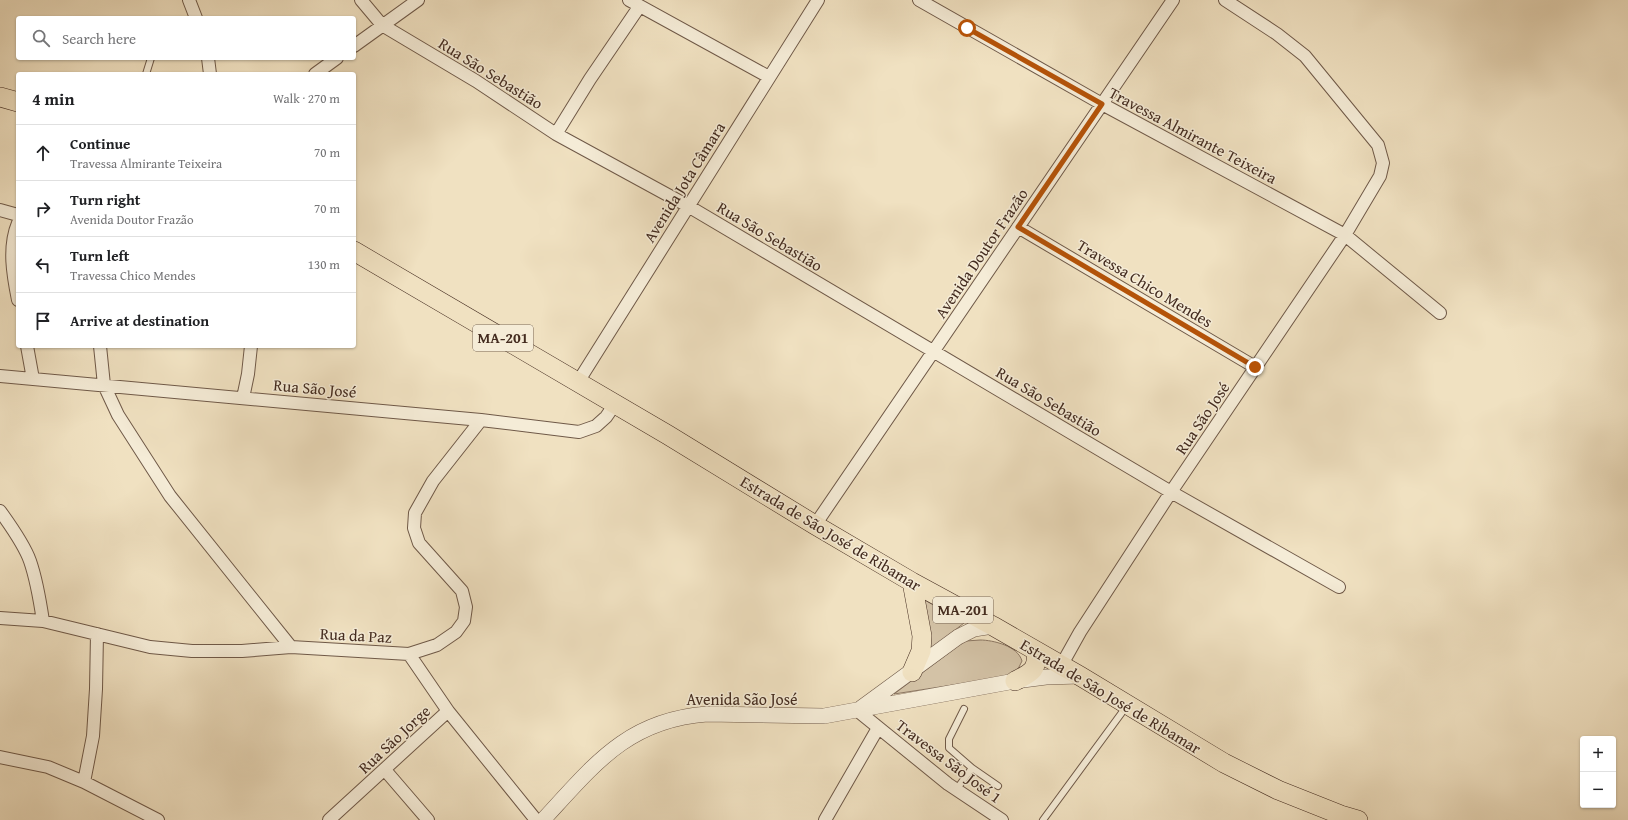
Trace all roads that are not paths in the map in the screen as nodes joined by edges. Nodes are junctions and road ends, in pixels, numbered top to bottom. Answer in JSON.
{"nodes":[{"id":1,"x":189,"y":0,"type":"edge"},
{"id":2,"x":361,"y":0,"type":"edge"},
{"id":3,"x":418,"y":0,"type":"edge"},
{"id":4,"x":629,"y":0,"type":"edge"},
{"id":5,"x":818,"y":0,"type":"edge"},
{"id":6,"x":919,"y":0,"type":"edge"},
{"id":7,"x":1173,"y":0,"type":"edge"},
{"id":8,"x":1225,"y":0,"type":"edge"},
{"id":9,"x":639,"y":7,"type":"junction"},
{"id":10,"x":195,"y":16,"type":"edge"},
{"id":11,"x":382,"y":25,"type":"junction"},
{"id":12,"x":356,"y":44,"type":"edge"},
{"id":13,"x":150,"y":60,"type":"edge"},
{"id":14,"x":208,"y":60,"type":"edge"},
{"id":15,"x":334,"y":60,"type":"edge"},
{"id":16,"x":147,"y":72,"type":"edge"},
{"id":17,"x":210,"y":72,"type":"edge"},
{"id":18,"x":318,"y":72,"type":"edge"},
{"id":19,"x":769,"y":77,"type":"junction"},
{"id":20,"x":0,"y":97,"type":"edge"},
{"id":21,"x":16,"y":101,"type":"edge"},
{"id":22,"x":1102,"y":104,"type":"junction"},
{"id":23,"x":556,"y":134,"type":"junction"},
{"id":24,"x":688,"y":206,"type":"junction"},
{"id":25,"x":0,"y":210,"type":"edge"},
{"id":26,"x":16,"y":214,"type":"edge"},
{"id":27,"x":1018,"y":227,"type":"junction"},
{"id":28,"x":16,"y":228,"type":"edge"},
{"id":29,"x":1345,"y":235,"type":"junction"},
{"id":30,"x":356,"y":252,"type":"edge"},
{"id":31,"x":16,"y":284,"type":"edge"},
{"id":32,"x":1440,"y":314,"type":"dead end"},
{"id":33,"x":27,"y":348,"type":"edge"},
{"id":34,"x":100,"y":348,"type":"edge"},
{"id":35,"x":251,"y":348,"type":"edge"},
{"id":36,"x":934,"y":351,"type":"junction"},
{"id":37,"x":1255,"y":367,"type":"junction"},
{"id":38,"x":0,"y":376,"type":"edge"},
{"id":39,"x":33,"y":379,"type":"junction"},
{"id":40,"x":578,"y":382,"type":"junction"},
{"id":41,"x":104,"y":385,"type":"junction"},
{"id":42,"x":243,"y":398,"type":"junction"},
{"id":43,"x":615,"y":404,"type":"junction"},
{"id":44,"x":481,"y":420,"type":"junction"},
{"id":45,"x":1171,"y":492,"type":"junction"},
{"id":46,"x":0,"y":511,"type":"edge"},
{"id":47,"x":815,"y":525,"type":"junction"},
{"id":48,"x":912,"y":582,"type":"junction"},
{"id":49,"x":1339,"y":587,"type":"dead end"},
{"id":50,"x":0,"y":618,"type":"edge"},
{"id":51,"x":43,"y":621,"type":"junction"},
{"id":52,"x":993,"y":626,"type":"junction"},
{"id":53,"x":96,"y":634,"type":"junction"},
{"id":54,"x":291,"y":647,"type":"junction"},
{"id":55,"x":1036,"y":652,"type":"junction"},
{"id":56,"x":409,"y":654,"type":"junction"},
{"id":57,"x":1061,"y":666,"type":"junction"},
{"id":58,"x":912,"y":672,"type":"junction"},
{"id":59,"x":1080,"y":676,"type":"junction"},
{"id":60,"x":1015,"y":681,"type":"junction"},
{"id":61,"x":1127,"y":705,"type":"junction"},
{"id":62,"x":964,"y":709,"type":"dead end"},
{"id":63,"x":448,"y":711,"type":"junction"},
{"id":64,"x":858,"y":711,"type":"junction"},
{"id":65,"x":878,"y":728,"type":"junction"},
{"id":66,"x":0,"y":757,"type":"edge"},
{"id":67,"x":972,"y":768,"type":"junction"},
{"id":68,"x":385,"y":770,"type":"junction"},
{"id":69,"x":84,"y":782,"type":"junction"},
{"id":70,"x":998,"y":786,"type":"dead end"},
{"id":71,"x":956,"y":790,"type":"junction"},
{"id":72,"x":1348,"y":818,"type":"edge"},
{"id":73,"x":158,"y":820,"type":"edge"},
{"id":74,"x":329,"y":820,"type":"edge"},
{"id":75,"x":428,"y":820,"type":"edge"},
{"id":76,"x":536,"y":820,"type":"edge"},
{"id":77,"x":543,"y":820,"type":"edge"},
{"id":78,"x":825,"y":820,"type":"edge"},
{"id":79,"x":1002,"y":820,"type":"edge"},
{"id":80,"x":1043,"y":820,"type":"edge"}],
"edges":[{"from":1,"to":10,"type":"street"},
{"from":2,"to":11,"type":"street","name":"Rua São Sebastião"},
{"from":3,"to":11,"type":"street"},
{"from":4,"to":9,"type":"street"},
{"from":5,"to":19,"type":"street","name":"Avenida Jota Câmara"},
{"from":6,"to":22,"type":"street","name":"Travessa Almirante Teixeira"},
{"from":7,"to":22,"type":"street","name":"Avenida Doutor Frazão"},
{"from":8,"to":29,"type":"street","name":"Rua São José"},
{"from":9,"to":19,"type":"street"},
{"from":9,"to":23,"type":"street"},
{"from":11,"to":12,"type":"street"},
{"from":11,"to":23,"type":"street","name":"Rua São Sebastião"},
{"from":13,"to":16,"type":"lane"},
{"from":14,"to":17,"type":"street"},
{"from":15,"to":18,"type":"street"},
{"from":19,"to":24,"type":"street","name":"Avenida Jota Câmara"},
{"from":20,"to":21,"type":"main road"},
{"from":22,"to":27,"type":"street","name":"Avenida Doutor Frazão"},
{"from":22,"to":29,"type":"street","name":"Travessa Almirante Teixeira"},
{"from":23,"to":24,"type":"street","name":"Rua São Sebastião"},
{"from":24,"to":36,"type":"street","name":"Rua São Sebastião"},
{"from":24,"to":40,"type":"street","name":"Avenida Jota Câmara"},
{"from":25,"to":26,"type":"street"},
{"from":27,"to":36,"type":"street","name":"Avenida Doutor Frazão"},
{"from":27,"to":37,"type":"street","name":"Travessa Chico Mendes"},
{"from":28,"to":31,"type":"street"},
{"from":29,"to":32,"type":"street","name":"Travessa Almirante Teixeira"},
{"from":29,"to":37,"type":"street","name":"Rua São José"},
{"from":30,"to":40,"type":"main road","name":"Estrada de São José de Ribamar","number":"MA-201"},
{"from":33,"to":39,"type":"street"},
{"from":34,"to":41,"type":"street"},
{"from":35,"to":42,"type":"street"},
{"from":36,"to":45,"type":"street","name":"Rua São Sebastião"},
{"from":36,"to":47,"type":"street","name":"Avenida Doutor Frazão"},
{"from":37,"to":45,"type":"street","name":"Rua São José"},
{"from":38,"to":39,"type":"street","name":"Rua São José"},
{"from":39,"to":41,"type":"street","name":"Rua São José"},
{"from":40,"to":43,"type":"main road","name":"Estrada de São José de Ribamar","number":"MA-201"},
{"from":41,"to":42,"type":"street","name":"Rua São José"},
{"from":41,"to":54,"type":"street"},
{"from":42,"to":44,"type":"street","name":"Rua São José"},
{"from":43,"to":44,"type":"street","name":"Rua São José"},
{"from":43,"to":47,"type":"main road","name":"Estrada de São José de Ribamar","number":"MA-201"},
{"from":44,"to":56,"type":"street","name":"Rua da Paz"},
{"from":45,"to":49,"type":"street","name":"Rua São Sebastião"},
{"from":45,"to":57,"type":"street","name":"Rua São José"},
{"from":46,"to":51,"type":"street"},
{"from":47,"to":48,"type":"main road","name":"Estrada de São José de Ribamar","number":"MA-201"},
{"from":48,"to":52,"type":"main road","name":"Estrada de São José de Ribamar","number":"MA-201"},
{"from":48,"to":58,"type":"main road"},
{"from":50,"to":51,"type":"street","name":"Rua da Paz"},
{"from":51,"to":53,"type":"street","name":"Rua da Paz"},
{"from":52,"to":55,"type":"main road","name":"Estrada de São José de Ribamar","number":"MA-201"},
{"from":52,"to":58,"type":"street","name":"Avenida São José"},
{"from":53,"to":54,"type":"street","name":"Rua da Paz"},
{"from":53,"to":69,"type":"street"},
{"from":54,"to":56,"type":"street","name":"Rua da Paz"},
{"from":55,"to":57,"type":"main road","name":"Estrada de São José de Ribamar","number":"MA-201"},
{"from":55,"to":60,"type":"main road"},
{"from":56,"to":63,"type":"street","name":"Rua São Jorge"},
{"from":57,"to":59,"type":"main road","name":"Estrada de São José de Ribamar","number":"MA-201"},
{"from":58,"to":64,"type":"street","name":"Avenida São José"},
{"from":59,"to":60,"type":"street","name":"Avenida São José"},
{"from":59,"to":61,"type":"main road","name":"Estrada de São José de Ribamar","number":"MA-201"},
{"from":60,"to":64,"type":"street","name":"Avenida São José"},
{"from":61,"to":72,"type":"main road","name":"Estrada de São José de Ribamar","number":"MA-201"},
{"from":61,"to":80,"type":"lane"},
{"from":62,"to":67,"type":"lane"},
{"from":63,"to":68,"type":"street","name":"Rua São Jorge"},
{"from":63,"to":76,"type":"street"},
{"from":64,"to":65,"type":"street","name":"Travessa São José 1"},
{"from":64,"to":77,"type":"street","name":"Avenida São José"},
{"from":65,"to":71,"type":"street","name":"Travessa São José 1"},
{"from":65,"to":78,"type":"street"},
{"from":66,"to":69,"type":"street"},
{"from":67,"to":70,"type":"lane"},
{"from":67,"to":71,"type":"lane"},
{"from":68,"to":74,"type":"street","name":"Rua São Jorge"},
{"from":68,"to":75,"type":"street"},
{"from":69,"to":73,"type":"street"},
{"from":71,"to":79,"type":"street","name":"Travessa São José 1"}]}
